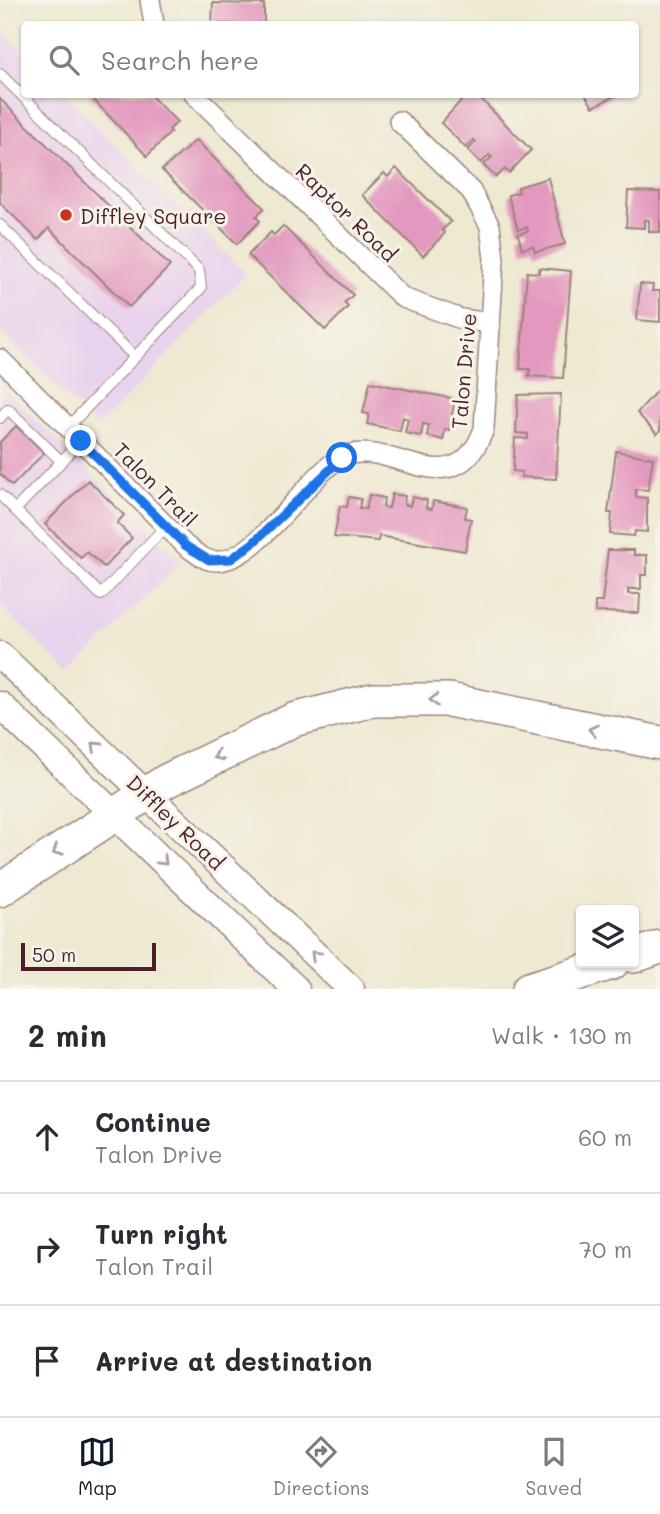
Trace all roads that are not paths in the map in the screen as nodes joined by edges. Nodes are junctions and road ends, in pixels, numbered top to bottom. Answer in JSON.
{"nodes":[{"id":1,"x":150,"y":0,"type":"edge"},
{"id":2,"x":154,"y":21,"type":"edge"},
{"id":3,"x":0,"y":74,"type":"edge"},
{"id":4,"x":21,"y":95,"type":"edge"},
{"id":5,"x":24,"y":98,"type":"edge"},
{"id":6,"x":198,"y":98,"type":"edge"},
{"id":7,"x":399,"y":121,"type":"dead end"},
{"id":8,"x":0,"y":225,"type":"edge"},
{"id":9,"x":490,"y":323,"type":"junction"},
{"id":10,"x":135,"y":357,"type":"junction"},
{"id":11,"x":2,"y":364,"type":"edge"},
{"id":12,"x":0,"y":418,"type":"edge"},
{"id":13,"x":74,"y":434,"type":"junction"},
{"id":14,"x":61,"y":461,"type":"junction"},
{"id":15,"x":0,"y":495,"type":"edge"},
{"id":16,"x":15,"y":510,"type":"junction"},
{"id":17,"x":166,"y":526,"type":"junction"},
{"id":18,"x":231,"y":559,"type":"joint"},
{"id":19,"x":0,"y":655,"type":"edge"},
{"id":20,"x":0,"y":705,"type":"edge"},
{"id":21,"x":660,"y":743,"type":"edge"},
{"id":22,"x":146,"y":793,"type":"junction"},
{"id":23,"x":114,"y":813,"type":"junction"},
{"id":24,"x":0,"y":890,"type":"edge"},
{"id":25,"x":660,"y":947,"type":"edge"},
{"id":26,"x":639,"y":954,"type":"edge"},
{"id":27,"x":596,"y":968,"type":"edge"},
{"id":28,"x":348,"y":986,"type":"edge"},
{"id":29,"x":296,"y":989,"type":"edge"},
{"id":30,"x":530,"y":989,"type":"edge"}],
"edges":[{"from":1,"to":2,"type":"street"},
{"from":3,"to":4,"type":"lane"},
{"from":5,"to":10,"type":"lane"},
{"from":6,"to":9,"type":"street","name":"Raptor Road"},
{"from":7,"to":9,"type":"street","name":"Talon Drive"},
{"from":8,"to":10,"type":"lane"},
{"from":9,"to":18,"type":"street","name":"Talon Drive"},
{"from":10,"to":13,"type":"lane"},
{"from":11,"to":13,"type":"street","name":"Talon Trail"},
{"from":12,"to":14,"type":"lane"},
{"from":13,"to":14,"type":"lane"},
{"from":13,"to":17,"type":"street","name":"Talon Trail"},
{"from":14,"to":16,"type":"lane"},
{"from":15,"to":16,"type":"lane"},
{"from":16,"to":17,"type":"lane"},
{"from":17,"to":18,"type":"street","name":"Talon Trail"},
{"from":22,"to":19,"type":"main road","name":"Diffley Road","one_way":true},
{"from":20,"to":23,"type":"main road","name":"Diffley Road"},
{"from":21,"to":22,"type":"highway","one_way":true},
{"from":22,"to":23,"type":"highway"},
{"from":28,"to":22,"type":"main road","name":"Diffley Road","one_way":true},
{"from":23,"to":24,"type":"highway","one_way":true},
{"from":23,"to":29,"type":"main road","name":"Diffley Road","one_way":true},
{"from":25,"to":26,"type":"highway"},
{"from":27,"to":30,"type":"highway"}]}
